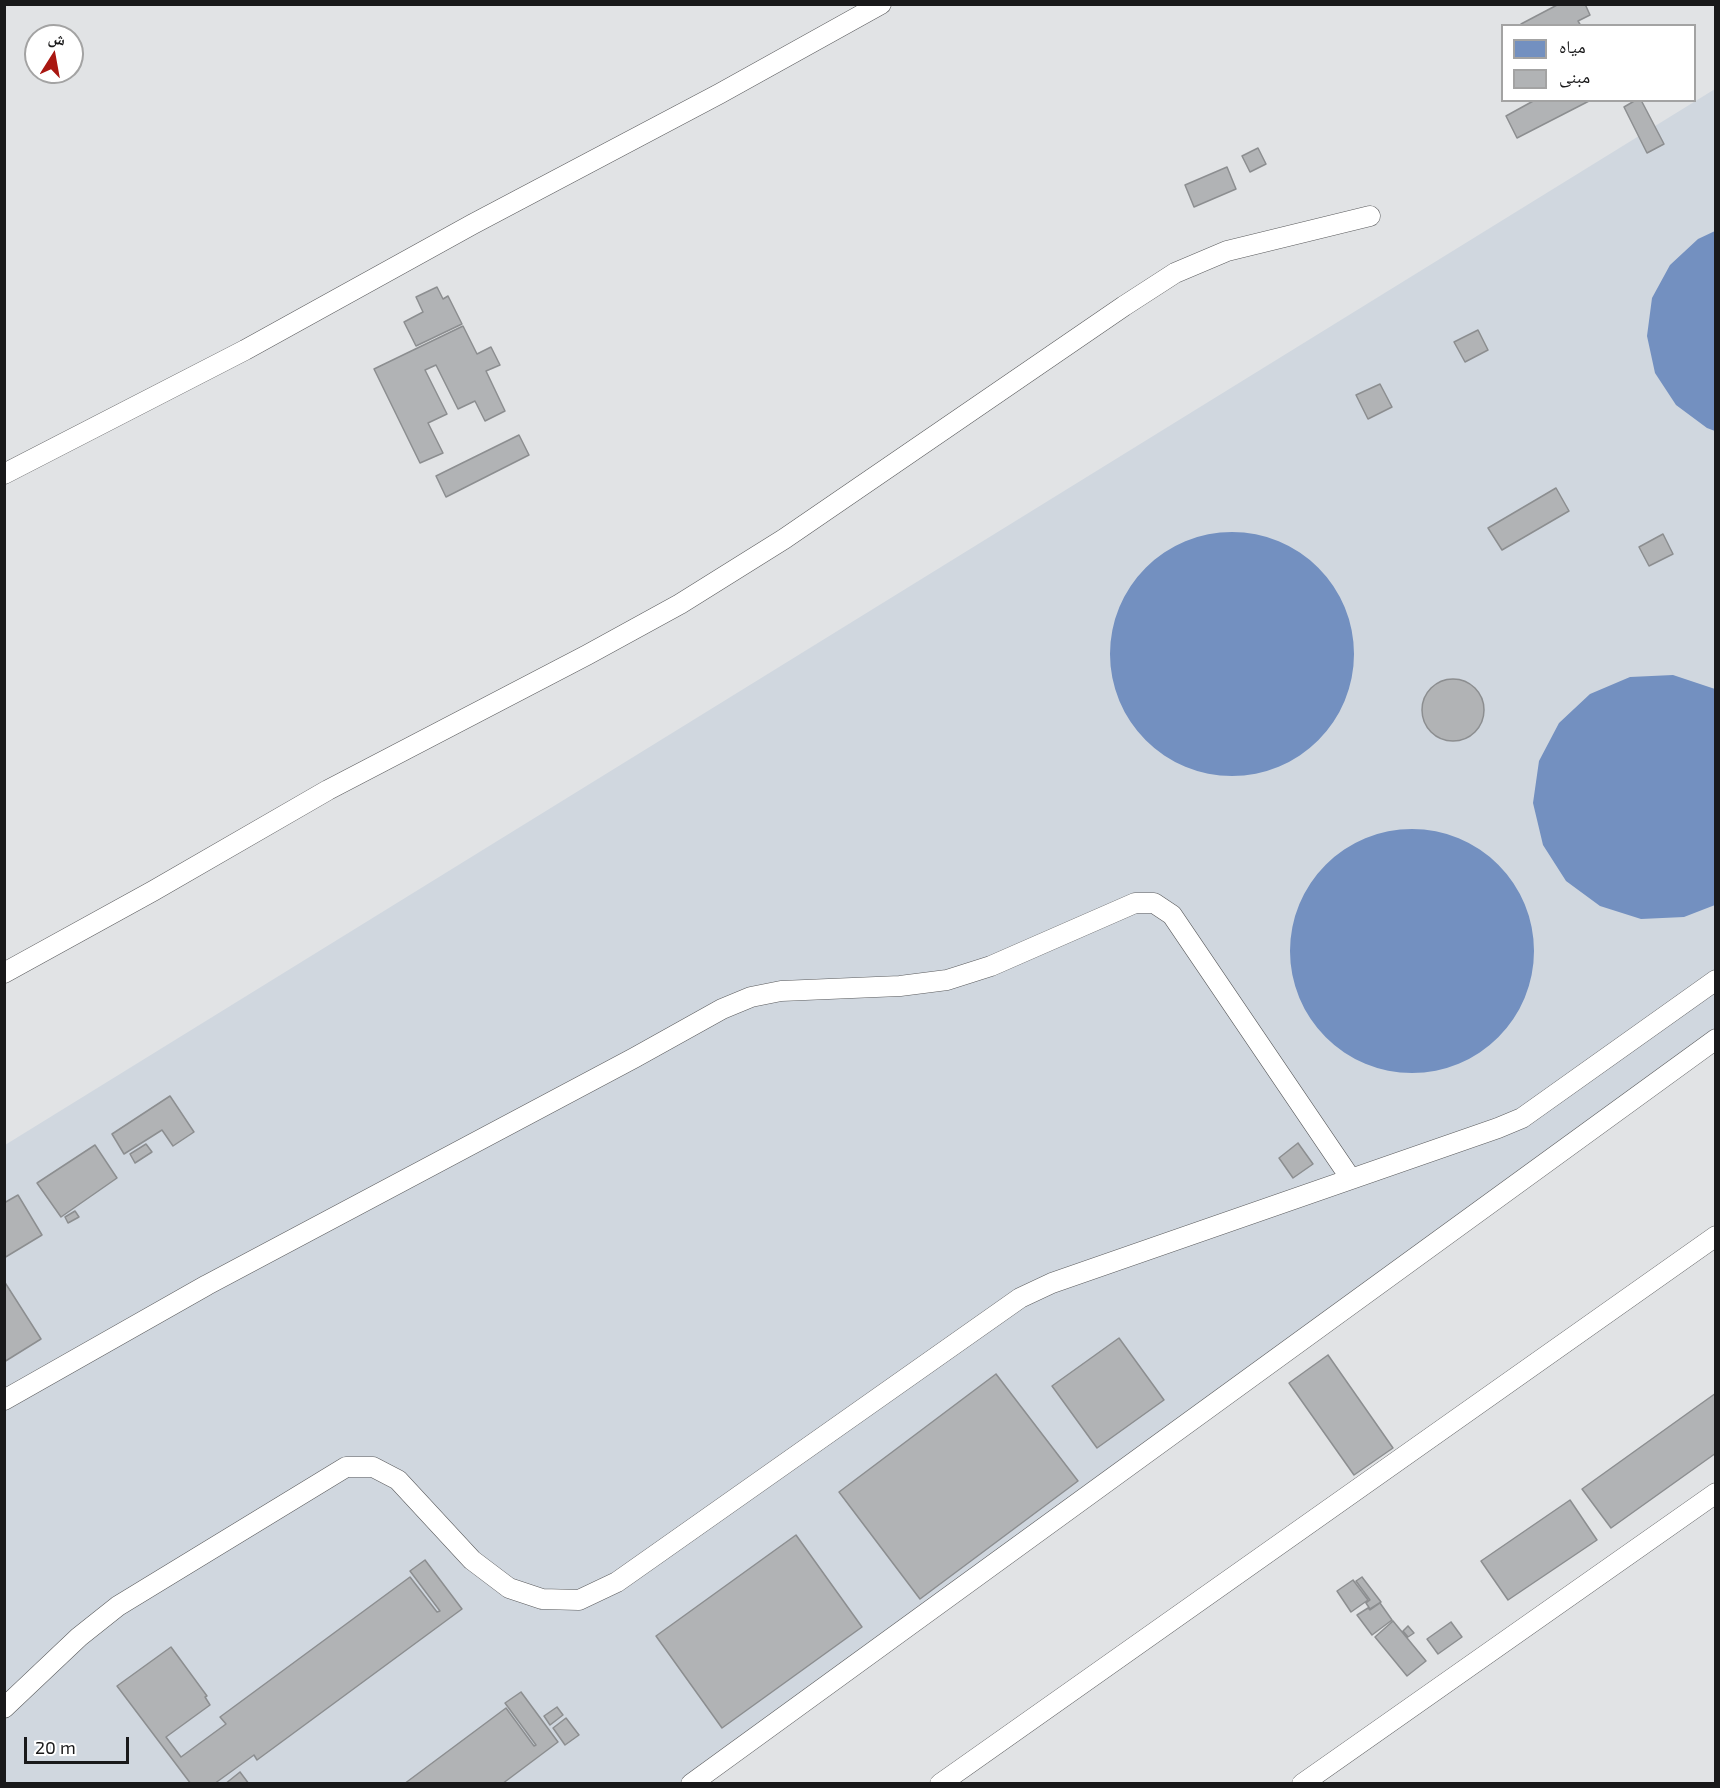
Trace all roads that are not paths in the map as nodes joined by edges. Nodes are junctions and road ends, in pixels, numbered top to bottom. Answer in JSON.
{"nodes":[{"id":1,"x":881,"y":4,"type":"edge"},
{"id":2,"x":1370,"y":216,"type":"dead end"},
{"id":3,"x":4,"y":474,"type":"edge"},
{"id":4,"x":4,"y":973,"type":"edge"},
{"id":5,"x":1716,"y":980,"type":"edge"},
{"id":6,"x":1716,"y":1039,"type":"edge"},
{"id":7,"x":1351,"y":1179,"type":"junction"},
{"id":8,"x":1716,"y":1236,"type":"edge"},
{"id":9,"x":4,"y":1400,"type":"edge"},
{"id":10,"x":1716,"y":1493,"type":"edge"},
{"id":11,"x":4,"y":1708,"type":"edge"},
{"id":12,"x":691,"y":1784,"type":"edge"},
{"id":13,"x":940,"y":1784,"type":"edge"},
{"id":14,"x":1302,"y":1784,"type":"edge"}],
"edges":[{"from":1,"to":3,"type":"lane"},
{"from":2,"to":4,"type":"lane"},
{"from":5,"to":7,"type":"lane"},
{"from":6,"to":12,"type":"lane"},
{"from":7,"to":9,"type":"lane"},
{"from":7,"to":11,"type":"lane"},
{"from":8,"to":13,"type":"lane"},
{"from":10,"to":14,"type":"lane"}]}
